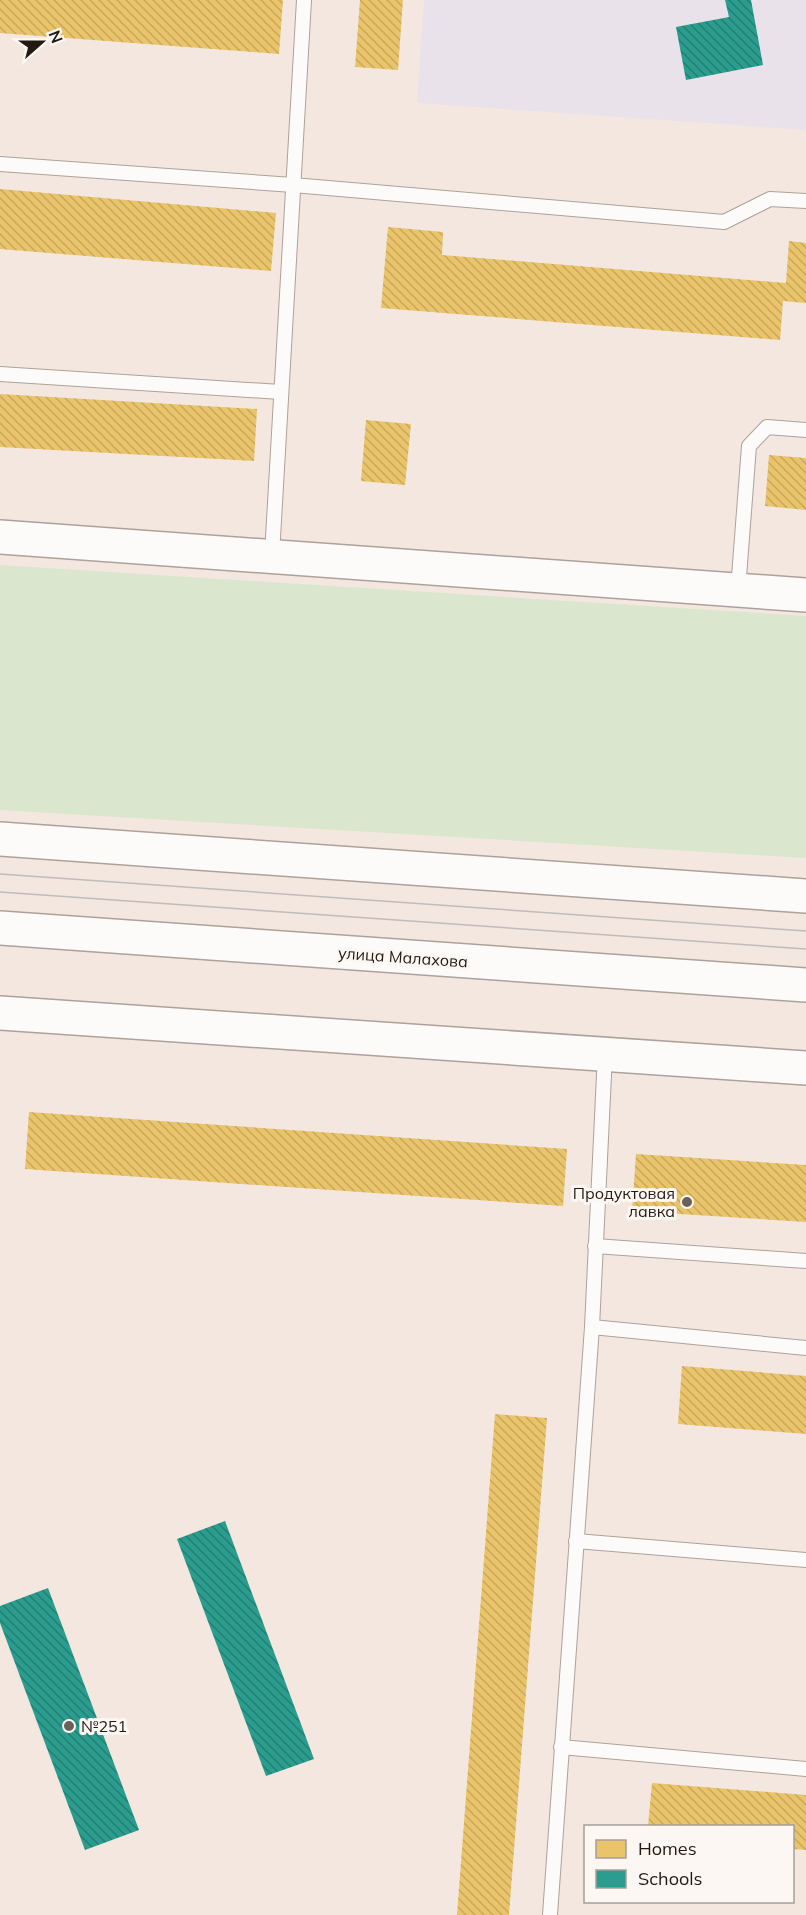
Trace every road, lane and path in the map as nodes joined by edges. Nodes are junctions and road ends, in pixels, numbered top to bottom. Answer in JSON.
{"nodes":[{"id":1,"x":304,"y":0,"type":"edge"},
{"id":2,"x":0,"y":164,"type":"edge"},
{"id":3,"x":293,"y":185,"type":"junction"},
{"id":4,"x":806,"y":201,"type":"edge"},
{"id":5,"x":0,"y":374,"type":"edge"},
{"id":6,"x":281,"y":392,"type":"junction"},
{"id":7,"x":806,"y":430,"type":"edge"},
{"id":8,"x":0,"y":537,"type":"edge"},
{"id":9,"x":272,"y":555,"type":"junction"},
{"id":10,"x":738,"y":590,"type":"junction"},
{"id":11,"x":806,"y":595,"type":"edge"},
{"id":12,"x":0,"y":839,"type":"edge"},
{"id":13,"x":806,"y":896,"type":"edge"},
{"id":14,"x":0,"y":928,"type":"edge"},
{"id":15,"x":806,"y":985,"type":"edge"},
{"id":16,"x":0,"y":1013,"type":"edge"},
{"id":17,"x":605,"y":1054,"type":"junction"},
{"id":18,"x":806,"y":1068,"type":"edge"},
{"id":19,"x":595,"y":1246,"type":"junction"},
{"id":20,"x":806,"y":1261,"type":"edge"},
{"id":21,"x":592,"y":1327,"type":"junction"},
{"id":22,"x":806,"y":1348,"type":"edge"},
{"id":23,"x":576,"y":1541,"type":"junction"},
{"id":24,"x":806,"y":1560,"type":"edge"},
{"id":25,"x":561,"y":1747,"type":"junction"},
{"id":26,"x":806,"y":1769,"type":"edge"},
{"id":27,"x":550,"y":1915,"type":"edge"}],
"edges":[{"from":1,"to":3,"type":"lane"},
{"from":2,"to":3,"type":"lane"},
{"from":3,"to":4,"type":"lane"},
{"from":3,"to":6,"type":"lane"},
{"from":5,"to":6,"type":"lane"},
{"from":6,"to":9,"type":"lane"},
{"from":7,"to":10,"type":"lane"},
{"from":8,"to":9,"type":"street"},
{"from":9,"to":10,"type":"street"},
{"from":10,"to":11,"type":"street"},
{"from":12,"to":13,"type":"street"},
{"from":14,"to":15,"type":"street","name":"улица Малахова"},
{"from":16,"to":17,"type":"street"},
{"from":17,"to":18,"type":"street"},
{"from":17,"to":19,"type":"lane"},
{"from":19,"to":20,"type":"lane"},
{"from":19,"to":21,"type":"lane"},
{"from":21,"to":22,"type":"lane"},
{"from":21,"to":23,"type":"lane"},
{"from":23,"to":24,"type":"lane"},
{"from":23,"to":25,"type":"lane"},
{"from":25,"to":26,"type":"lane"},
{"from":25,"to":27,"type":"lane"}]}
